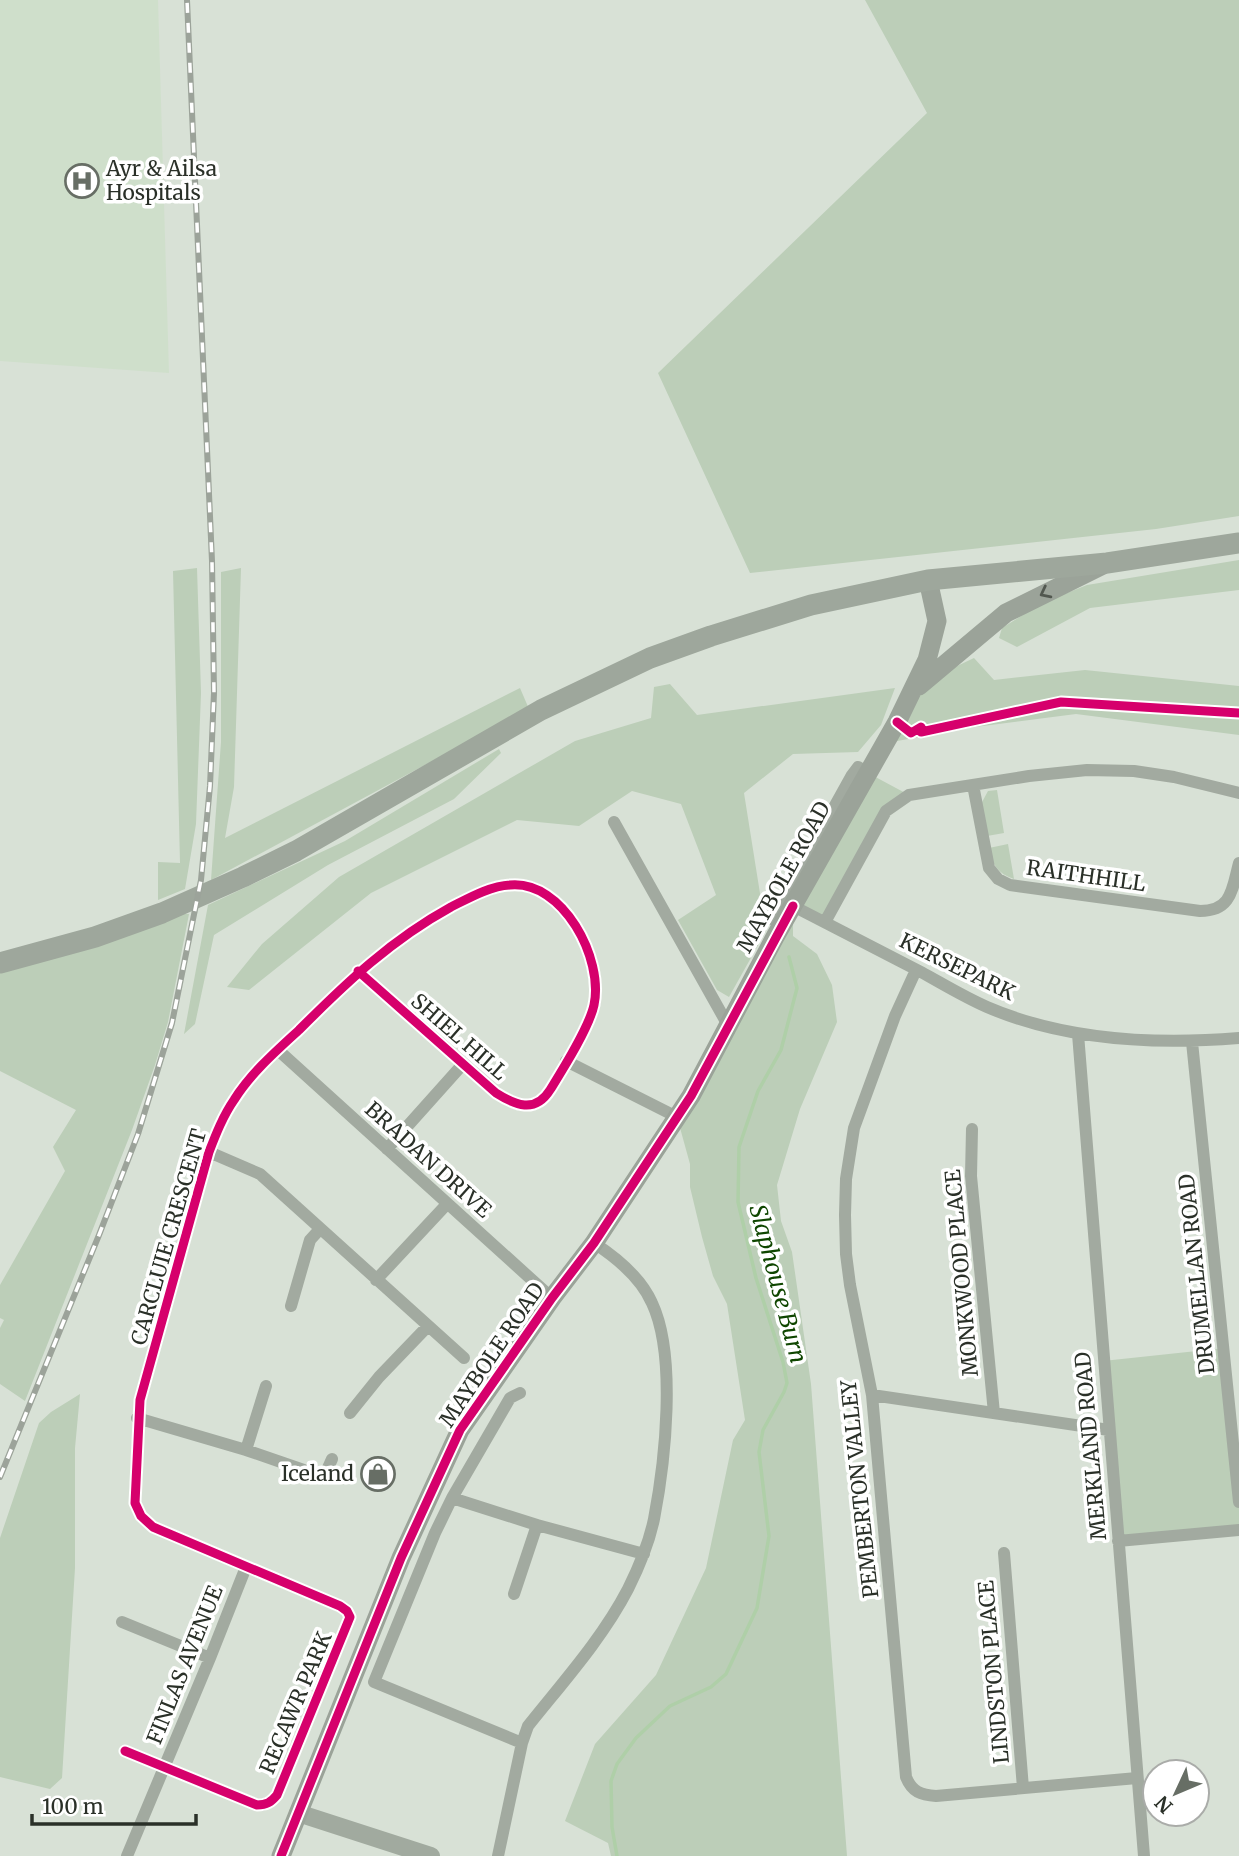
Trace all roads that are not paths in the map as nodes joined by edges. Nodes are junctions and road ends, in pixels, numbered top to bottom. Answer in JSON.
{"nodes":[{"id":1,"x":1239,"y":543,"type":"edge"},
{"id":2,"x":1107,"y":563,"type":"junction"},
{"id":3,"x":928,"y":580,"type":"junction"},
{"id":4,"x":912,"y":692,"type":"junction"},
{"id":5,"x":868,"y":773,"type":"junction"},
{"id":6,"x":973,"y":785,"type":"junction"},
{"id":7,"x":1239,"y":793,"type":"edge"},
{"id":8,"x":614,"y":822,"type":"dead end"},
{"id":9,"x":1239,"y":863,"type":"edge"},
{"id":10,"x":793,"y":906,"type":"junction"},
{"id":11,"x":825,"y":922,"type":"junction"},
{"id":12,"x":782,"y":925,"type":"junction"},
{"id":13,"x":0,"y":963,"type":"edge"},
{"id":14,"x":916,"y":970,"type":"junction"},
{"id":15,"x":358,"y":971,"type":"junction"},
{"id":16,"x":729,"y":1027,"type":"junction"},
{"id":17,"x":1078,"y":1034,"type":"junction"},
{"id":18,"x":1239,"y":1038,"type":"edge"},
{"id":19,"x":1192,"y":1042,"type":"junction"},
{"id":20,"x":278,"y":1050,"type":"junction"},
{"id":21,"x":566,"y":1061,"type":"junction"},
{"id":22,"x":463,"y":1064,"type":"junction"},
{"id":23,"x":677,"y":1117,"type":"junction"},
{"id":24,"x":972,"y":1129,"type":"dead end"},
{"id":25,"x":387,"y":1149,"type":"junction"},
{"id":26,"x":209,"y":1152,"type":"junction"},
{"id":27,"x":447,"y":1203,"type":"junction"},
{"id":28,"x":320,"y":1229,"type":"junction"},
{"id":29,"x":594,"y":1242,"type":"junction"},
{"id":30,"x":376,"y":1280,"type":"junction"},
{"id":31,"x":551,"y":1298,"type":"junction"},
{"id":32,"x":290,"y":1306,"type":"dead end"},
{"id":33,"x":428,"y":1326,"type":"junction"},
{"id":34,"x":464,"y":1358,"type":"dead end"},
{"id":35,"x":267,"y":1386,"type":"dead end"},
{"id":36,"x":520,"y":1392,"type":"dead end"},
{"id":37,"x":872,"y":1395,"type":"junction"},
{"id":38,"x":350,"y":1413,"type":"dead end"},
{"id":39,"x":994,"y":1413,"type":"junction"},
{"id":40,"x":137,"y":1418,"type":"junction"},
{"id":41,"x":1109,"y":1430,"type":"junction"},
{"id":42,"x":1237,"y":1449,"type":"edge"},
{"id":43,"x":246,"y":1450,"type":"junction"},
{"id":44,"x":331,"y":1459,"type":"dead end"},
{"id":45,"x":452,"y":1498,"type":"junction"},
{"id":46,"x":1239,"y":1502,"type":"edge"},
{"id":47,"x":537,"y":1525,"type":"junction"},
{"id":48,"x":1239,"y":1530,"type":"edge"},
{"id":49,"x":1118,"y":1541,"type":"junction"},
{"id":50,"x":1004,"y":1553,"type":"dead end"},
{"id":51,"x":644,"y":1554,"type":"junction"},
{"id":52,"x":246,"y":1567,"type":"junction"},
{"id":53,"x":514,"y":1594,"type":"dead end"},
{"id":54,"x":122,"y":1622,"type":"dead end"},
{"id":55,"x":210,"y":1658,"type":"junction"},
{"id":56,"x":522,"y":1743,"type":"junction"},
{"id":57,"x":125,"y":1751,"type":"dead end"},
{"id":58,"x":163,"y":1768,"type":"junction"},
{"id":59,"x":1138,"y":1778,"type":"junction"},
{"id":60,"x":1023,"y":1788,"type":"junction"},
{"id":61,"x":298,"y":1813,"type":"junction"},
{"id":62,"x":127,"y":1856,"type":"edge"},
{"id":63,"x":281,"y":1856,"type":"edge"},
{"id":64,"x":431,"y":1856,"type":"edge"},
{"id":65,"x":498,"y":1856,"type":"edge"},
{"id":66,"x":1144,"y":1856,"type":"edge"}],
"edges":[{"from":1,"to":2,"type":"highway"},
{"from":2,"to":3,"type":"highway"},
{"from":2,"to":4,"type":"main road","name":"MAYBOLE ROAD","one_way":true},
{"from":3,"to":4,"type":"main road","name":"MAYBOLE ROAD"},
{"from":3,"to":13,"type":"highway"},
{"from":4,"to":5,"type":"main road","name":"MAYBOLE ROAD"},
{"from":5,"to":10,"type":"main road","name":"MAYBOLE ROAD"},
{"from":5,"to":12,"type":"street"},
{"from":6,"to":7,"type":"street"},
{"from":6,"to":9,"type":"street","name":"RAITHHILL"},
{"from":6,"to":11,"type":"street"},
{"from":8,"to":16,"type":"street"},
{"from":10,"to":11,"type":"street","name":"KERSEPARK"},
{"from":10,"to":12,"type":"main road","name":"MAYBOLE ROAD"},
{"from":11,"to":14,"type":"street","name":"KERSEPARK"},
{"from":12,"to":16,"type":"main road","name":"MAYBOLE ROAD"},
{"from":14,"to":17,"type":"street","name":"KERSEPARK"},
{"from":14,"to":37,"type":"street","name":"PEMBERTON VALLEY"},
{"from":15,"to":20,"type":"street","name":"CARCLUIE CRESCENT"},
{"from":15,"to":21,"type":"street","name":"CARCLUIE CRESCENT"},
{"from":15,"to":22,"type":"street","name":"SHIEL HILL"},
{"from":16,"to":23,"type":"main road","name":"MAYBOLE ROAD"},
{"from":17,"to":19,"type":"street","name":"KERSEPARK"},
{"from":17,"to":41,"type":"street","name":"MERKLAND ROAD"},
{"from":18,"to":19,"type":"street","name":"KERSEPARK"},
{"from":19,"to":42,"type":"street","name":"DRUMELLAN ROAD"},
{"from":20,"to":25,"type":"street","name":"BRADAN DRIVE"},
{"from":20,"to":26,"type":"street","name":"CARCLUIE CRESCENT"},
{"from":21,"to":22,"type":"street","name":"SHIEL HILL"},
{"from":21,"to":23,"type":"street"},
{"from":22,"to":25,"type":"street"},
{"from":23,"to":29,"type":"main road","name":"MAYBOLE ROAD"},
{"from":24,"to":39,"type":"street","name":"MONKWOOD PLACE"},
{"from":25,"to":27,"type":"street","name":"BRADAN DRIVE"},
{"from":26,"to":28,"type":"street"},
{"from":26,"to":40,"type":"street","name":"CARCLUIE CRESCENT"},
{"from":27,"to":30,"type":"street"},
{"from":27,"to":31,"type":"street","name":"BRADAN DRIVE"},
{"from":28,"to":30,"type":"street"},
{"from":28,"to":32,"type":"street"},
{"from":29,"to":31,"type":"main road","name":"MAYBOLE ROAD"},
{"from":29,"to":51,"type":"street"},
{"from":30,"to":33,"type":"street"},
{"from":31,"to":61,"type":"main road","name":"MAYBOLE ROAD"},
{"from":33,"to":34,"type":"street"},
{"from":33,"to":38,"type":"street"},
{"from":35,"to":43,"type":"street"},
{"from":36,"to":45,"type":"street"},
{"from":37,"to":39,"type":"street"},
{"from":37,"to":60,"type":"street","name":"PEMBERTON VALLEY"},
{"from":39,"to":41,"type":"street"},
{"from":40,"to":43,"type":"street"},
{"from":40,"to":52,"type":"street","name":"CARCLUIE CRESCENT"},
{"from":41,"to":49,"type":"street","name":"MERKLAND ROAD"},
{"from":42,"to":46,"type":"street","name":"DRUMELLAN ROAD"},
{"from":43,"to":44,"type":"street"},
{"from":45,"to":47,"type":"street"},
{"from":45,"to":56,"type":"street"},
{"from":47,"to":51,"type":"street"},
{"from":47,"to":53,"type":"street"},
{"from":48,"to":49,"type":"street"},
{"from":49,"to":59,"type":"street","name":"MERKLAND ROAD"},
{"from":50,"to":60,"type":"street","name":"LINDSTON PLACE"},
{"from":51,"to":56,"type":"street"},
{"from":52,"to":55,"type":"street","name":"FINLAS AVENUE"},
{"from":52,"to":58,"type":"street","name":"RECAWR PARK"},
{"from":54,"to":55,"type":"street"},
{"from":55,"to":58,"type":"street","name":"FINLAS AVENUE"},
{"from":56,"to":65,"type":"street"},
{"from":57,"to":58,"type":"street"},
{"from":58,"to":62,"type":"street","name":"FINLAS AVENUE"},
{"from":59,"to":60,"type":"street","name":"PEMBERTON VALLEY"},
{"from":59,"to":66,"type":"street","name":"MERKLAND ROAD"},
{"from":61,"to":63,"type":"main road","name":"MAYBOLE ROAD"},
{"from":61,"to":64,"type":"street"}]}
